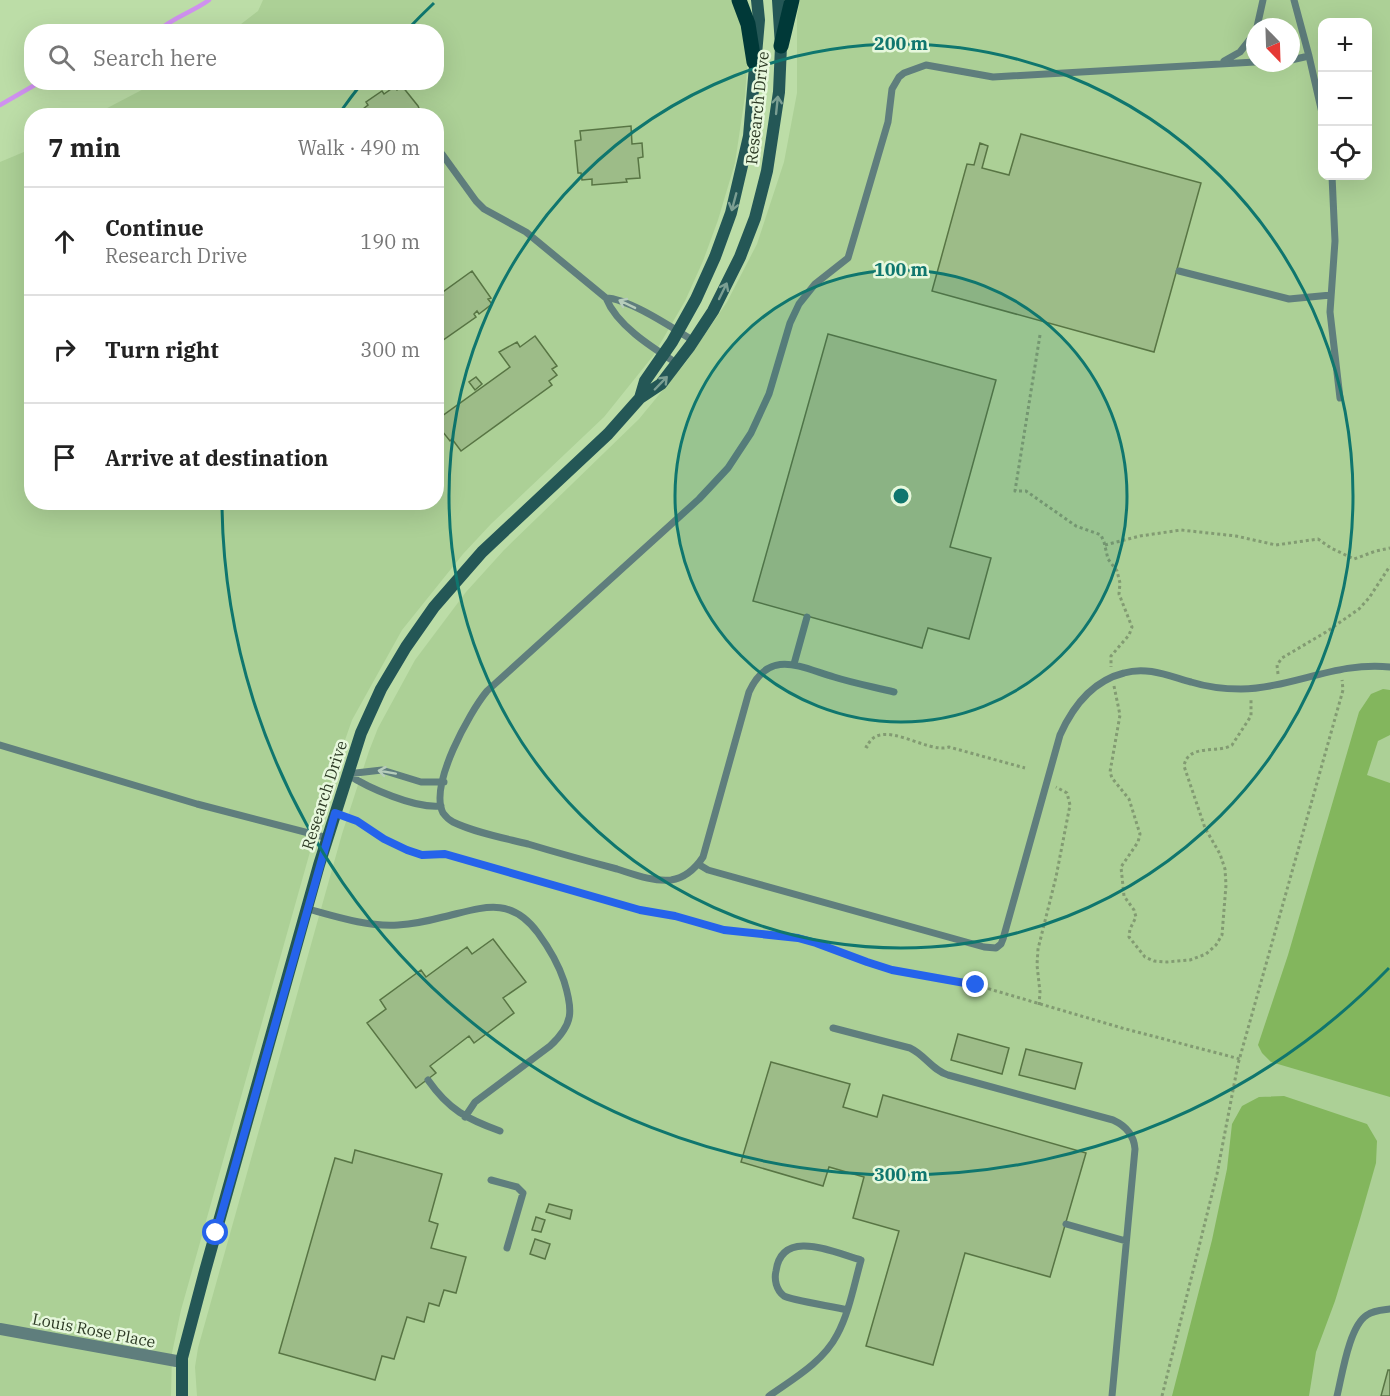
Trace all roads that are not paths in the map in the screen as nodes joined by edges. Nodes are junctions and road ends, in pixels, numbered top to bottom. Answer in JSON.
{"nodes":[{"id":1,"x":739,"y":0,"type":"edge"},
{"id":2,"x":758,"y":0,"type":"edge"},
{"id":3,"x":778,"y":0,"type":"edge"},
{"id":4,"x":792,"y":0,"type":"edge"},
{"id":5,"x":1263,"y":0,"type":"edge"},
{"id":6,"x":1294,"y":0,"type":"edge"},
{"id":7,"x":1259,"y":18,"type":"edge"},
{"id":8,"x":1246,"y":44,"type":"edge"},
{"id":9,"x":781,"y":46,"type":"junction"},
{"id":10,"x":1309,"y":56,"type":"junction"},
{"id":11,"x":1300,"y":58,"type":"edge"},
{"id":12,"x":754,"y":62,"type":"junction"},
{"id":13,"x":1246,"y":62,"type":"edge"},
{"id":14,"x":1216,"y":64,"type":"junction"},
{"id":15,"x":1318,"y":93,"type":"edge"},
{"id":16,"x":444,"y":157,"type":"edge"},
{"id":17,"x":1332,"y":180,"type":"edge"},
{"id":18,"x":1179,"y":271,"type":"dead end"},
{"id":19,"x":1331,"y":295,"type":"junction"},
{"id":20,"x":606,"y":298,"type":"junction"},
{"id":21,"x":678,"y":332,"type":"junction"},
{"id":22,"x":694,"y":341,"type":"junction"},
{"id":23,"x":664,"y":355,"type":"junction"},
{"id":24,"x":678,"y":364,"type":"junction"},
{"id":25,"x":640,"y":398,"type":"junction"},
{"id":26,"x":1340,"y":398,"type":"dead end"},
{"id":27,"x":807,"y":617,"type":"dead end"},
{"id":28,"x":794,"y":664,"type":"junction"},
{"id":29,"x":1390,"y":667,"type":"edge"},
{"id":30,"x":894,"y":692,"type":"dead end"},
{"id":31,"x":0,"y":745,"type":"edge"},
{"id":32,"x":347,"y":774,"type":"junction"},
{"id":33,"x":444,"y":782,"type":"junction"},
{"id":34,"x":441,"y":806,"type":"junction"},
{"id":35,"x":327,"y":838,"type":"junction"},
{"id":36,"x":698,"y":864,"type":"junction"},
{"id":37,"x":308,"y":909,"type":"junction"},
{"id":38,"x":833,"y":1028,"type":"dead end"},
{"id":39,"x":428,"y":1080,"type":"dead end"},
{"id":40,"x":465,"y":1117,"type":"junction"},
{"id":41,"x":500,"y":1131,"type":"dead end"},
{"id":42,"x":491,"y":1180,"type":"dead end"},
{"id":43,"x":1066,"y":1224,"type":"dead end"},
{"id":44,"x":1126,"y":1241,"type":"junction"},
{"id":45,"x":507,"y":1248,"type":"dead end"},
{"id":46,"x":1390,"y":1309,"type":"edge"},
{"id":47,"x":847,"y":1310,"type":"junction"},
{"id":48,"x":0,"y":1329,"type":"edge"},
{"id":49,"x":182,"y":1362,"type":"junction"},
{"id":50,"x":182,"y":1396,"type":"edge"},
{"id":51,"x":769,"y":1396,"type":"edge"},
{"id":52,"x":1112,"y":1396,"type":"edge"},
{"id":53,"x":1337,"y":1396,"type":"edge"}],
"edges":[{"from":1,"to":12,"type":"main road"},
{"from":2,"to":12,"type":"street","name":"Research Drive"},
{"from":3,"to":9,"type":"street","name":"Research Drive"},
{"from":4,"to":9,"type":"main road"},
{"from":5,"to":7,"type":"lane"},
{"from":6,"to":10,"type":"lane"},
{"from":8,"to":14,"type":"lane"},
{"from":22,"to":9,"type":"street","name":"Research Drive","one_way":true},
{"from":10,"to":11,"type":"lane"},
{"from":10,"to":15,"type":"lane"},
{"from":12,"to":21,"type":"street","name":"Research Drive","one_way":true},
{"from":13,"to":14,"type":"lane"},
{"from":14,"to":33,"type":"lane"},
{"from":16,"to":20,"type":"lane"},
{"from":17,"to":19,"type":"lane"},
{"from":18,"to":19,"type":"lane"},
{"from":19,"to":26,"type":"lane"},
{"from":21,"to":20,"type":"lane","one_way":true},
{"from":20,"to":23,"type":"lane"},
{"from":21,"to":22,"type":"lane"},
{"from":21,"to":23,"type":"street","name":"Research Drive"},
{"from":22,"to":24,"type":"street","name":"Research Drive"},
{"from":23,"to":24,"type":"lane"},
{"from":23,"to":25,"type":"street","name":"Research Drive"},
{"from":25,"to":24,"type":"street","name":"Research Drive","one_way":true},
{"from":25,"to":32,"type":"street","name":"Research Drive"},
{"from":27,"to":28,"type":"lane"},
{"from":28,"to":30,"type":"lane"},
{"from":28,"to":36,"type":"lane"},
{"from":29,"to":36,"type":"lane"},
{"from":31,"to":35,"type":"lane"},
{"from":33,"to":32,"type":"lane","one_way":true},
{"from":32,"to":34,"type":"lane"},
{"from":32,"to":35,"type":"street","name":"Research Drive"},
{"from":33,"to":34,"type":"lane"},
{"from":34,"to":36,"type":"lane"},
{"from":35,"to":37,"type":"street","name":"Research Drive"},
{"from":37,"to":40,"type":"lane"},
{"from":37,"to":49,"type":"street","name":"Research Drive"},
{"from":38,"to":44,"type":"lane"},
{"from":39,"to":40,"type":"lane"},
{"from":40,"to":41,"type":"lane"},
{"from":42,"to":45,"type":"lane"},
{"from":43,"to":44,"type":"lane"},
{"from":44,"to":52,"type":"lane"},
{"from":46,"to":53,"type":"lane"},
{"from":47,"to":47,"type":"lane"},
{"from":47,"to":51,"type":"lane"},
{"from":48,"to":49,"type":"street","name":"Louis Rose Place"},
{"from":49,"to":50,"type":"street","name":"Research Drive"}]}
